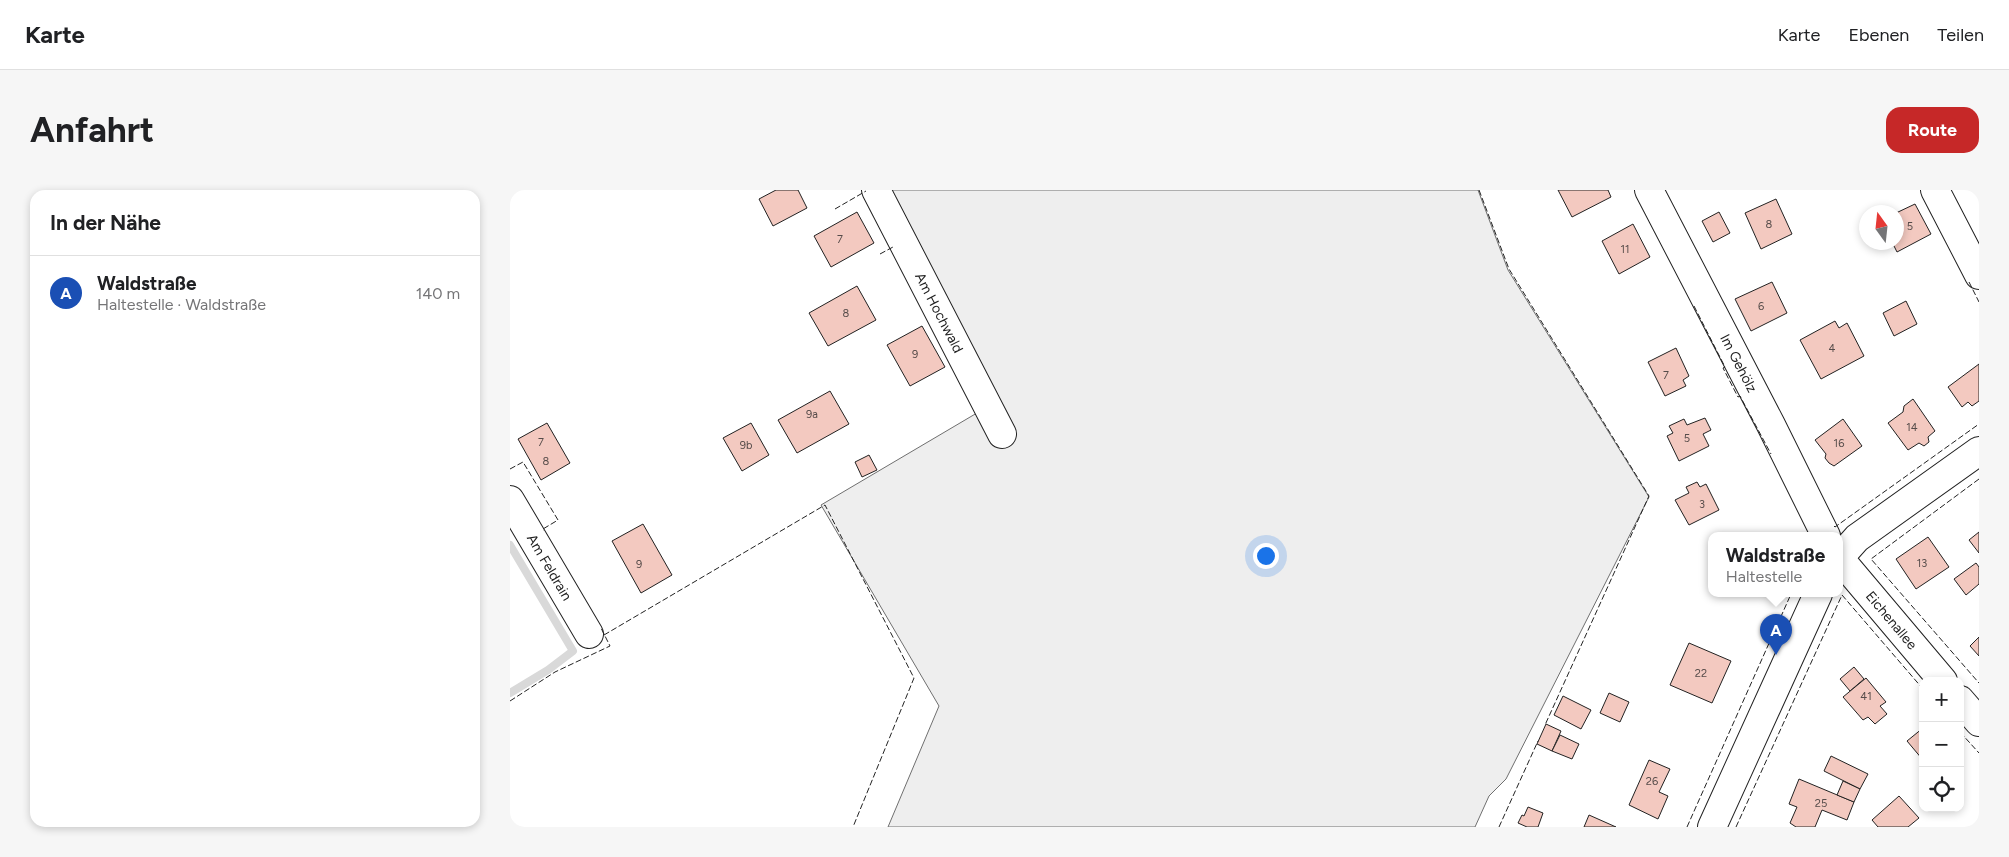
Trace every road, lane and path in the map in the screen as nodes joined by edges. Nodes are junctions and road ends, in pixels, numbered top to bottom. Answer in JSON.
{"nodes":[{"id":1,"x":876,"y":190,"type":"edge"},
{"id":2,"x":1649,"y":190,"type":"edge"},
{"id":3,"x":1934,"y":190,"type":"edge"},
{"id":4,"x":1979,"y":275,"type":"edge"},
{"id":5,"x":1002,"y":434,"type":"dead end"},
{"id":6,"x":1979,"y":451,"type":"edge"},
{"id":7,"x":510,"y":500,"type":"edge"},
{"id":8,"x":1824,"y":532,"type":"edge"},
{"id":9,"x":1843,"y":554,"type":"edge"},
{"id":10,"x":1843,"y":562,"type":"edge"},
{"id":11,"x":1817,"y":597,"type":"edge"},
{"id":12,"x":589,"y":634,"type":"dead end"},
{"id":13,"x":1940,"y":677,"type":"edge"},
{"id":14,"x":1964,"y":705,"type":"edge"},
{"id":15,"x":1979,"y":722,"type":"edge"},
{"id":16,"x":1712,"y":827,"type":"edge"}],
"edges":[{"from":1,"to":5,"type":"street","name":"Am Hochwald"},
{"from":2,"to":8,"type":"street","name":"Im Gehölz"},
{"from":3,"to":4,"type":"street"},
{"from":6,"to":9,"type":"street"},
{"from":7,"to":12,"type":"street","name":"Am Feldrain"},
{"from":10,"to":13,"type":"street","name":"Eichenallee"},
{"from":11,"to":16,"type":"street"},
{"from":14,"to":15,"type":"street"}]}
